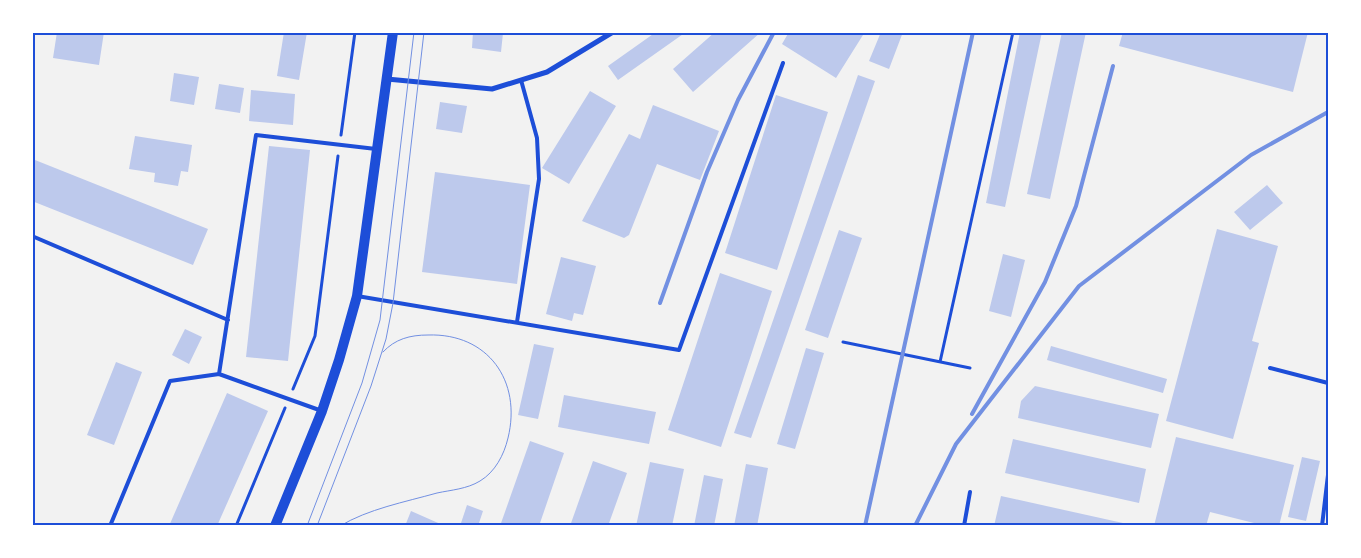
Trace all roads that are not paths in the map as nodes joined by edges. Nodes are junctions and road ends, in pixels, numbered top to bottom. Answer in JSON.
{"nodes":[{"id":1,"x":393,"y":32,"type":"edge"},
{"id":2,"x":613,"y":32,"type":"edge"},
{"id":3,"x":784,"y":63,"type":"dead end"},
{"id":4,"x":387,"y":79,"type":"junction"},
{"id":5,"x":520,"y":80,"type":"junction"},
{"id":6,"x":379,"y":149,"type":"junction"},
{"id":7,"x":32,"y":236,"type":"edge"},
{"id":8,"x":357,"y":296,"type":"junction"},
{"id":9,"x":228,"y":320,"type":"junction"},
{"id":10,"x":517,"y":322,"type":"junction"},
{"id":11,"x":1270,"y":368,"type":"dead end"},
{"id":12,"x":219,"y":374,"type":"junction"},
{"id":13,"x":1328,"y":383,"type":"edge"},
{"id":14,"x":322,"y":411,"type":"junction"},
{"id":15,"x":1328,"y":476,"type":"edge"},
{"id":16,"x":970,"y":492,"type":"dead end"},
{"id":17,"x":110,"y":526,"type":"edge"},
{"id":18,"x":275,"y":526,"type":"edge"},
{"id":19,"x":964,"y":526,"type":"edge"},
{"id":20,"x":1322,"y":526,"type":"edge"}],
"edges":[{"from":1,"to":4,"type":"main road"},
{"from":2,"to":5,"type":"street"},
{"from":3,"to":10,"type":"lane"},
{"from":4,"to":5,"type":"street"},
{"from":4,"to":6,"type":"main road"},
{"from":5,"to":10,"type":"lane"},
{"from":6,"to":8,"type":"main road"},
{"from":6,"to":9,"type":"lane"},
{"from":7,"to":9,"type":"lane"},
{"from":8,"to":10,"type":"lane"},
{"from":8,"to":14,"type":"main road"},
{"from":9,"to":12,"type":"lane"},
{"from":11,"to":13,"type":"lane"},
{"from":12,"to":14,"type":"lane"},
{"from":12,"to":17,"type":"lane"},
{"from":14,"to":18,"type":"main road"},
{"from":15,"to":20,"type":"lane"},
{"from":16,"to":19,"type":"lane"}]}
